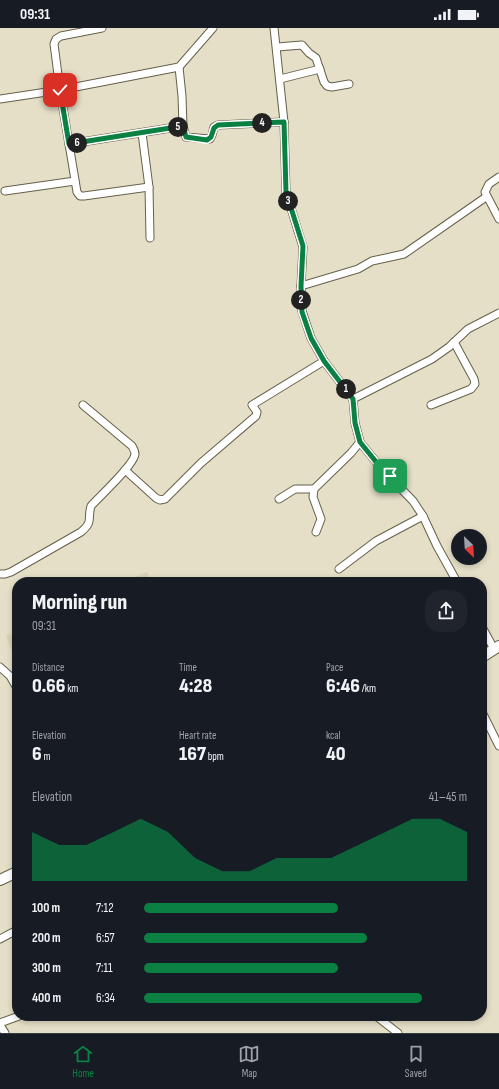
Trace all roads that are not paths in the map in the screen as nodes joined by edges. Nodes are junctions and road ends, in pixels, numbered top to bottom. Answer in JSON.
{"nodes":[{"id":1,"x":102,"y":28,"type":"edge"},
{"id":2,"x":213,"y":28,"type":"edge"},
{"id":3,"x":274,"y":28,"type":"edge"},
{"id":4,"x":277,"y":47,"type":"junction"},
{"id":5,"x":179,"y":67,"type":"junction"},
{"id":6,"x":320,"y":70,"type":"junction"},
{"id":7,"x":280,"y":79,"type":"junction"},
{"id":8,"x":349,"y":84,"type":"dead end"},
{"id":9,"x":60,"y":90,"type":"junction"},
{"id":10,"x":0,"y":99,"type":"edge"},
{"id":11,"x":284,"y":122,"type":"junction"},
{"id":12,"x":183,"y":126,"type":"junction"},
{"id":13,"x":142,"y":133,"type":"junction"},
{"id":14,"x":69,"y":144,"type":"junction"},
{"id":15,"x":499,"y":176,"type":"edge"},
{"id":16,"x":75,"y":181,"type":"junction"},
{"id":17,"x":149,"y":187,"type":"junction"},
{"id":18,"x":5,"y":192,"type":"dead end"},
{"id":19,"x":486,"y":197,"type":"junction"},
{"id":20,"x":499,"y":219,"type":"edge"},
{"id":21,"x":150,"y":238,"type":"dead end"},
{"id":22,"x":301,"y":286,"type":"junction"},
{"id":23,"x":499,"y":313,"type":"edge"},
{"id":24,"x":454,"y":342,"type":"junction"},
{"id":25,"x":324,"y":361,"type":"junction"},
{"id":26,"x":353,"y":399,"type":"junction"},
{"id":27,"x":83,"y":405,"type":"dead end"},
{"id":28,"x":431,"y":406,"type":"dead end"},
{"id":29,"x":360,"y":442,"type":"junction"},
{"id":30,"x":125,"y":470,"type":"junction"},
{"id":31,"x":314,"y":489,"type":"junction"},
{"id":32,"x":279,"y":499,"type":"dead end"},
{"id":33,"x":423,"y":516,"type":"junction"},
{"id":34,"x":316,"y":532,"type":"dead end"},
{"id":35,"x":339,"y":569,"type":"dead end"},
{"id":36,"x":0,"y":574,"type":"edge"},
{"id":37,"x":454,"y":577,"type":"edge"},
{"id":38,"x":487,"y":634,"type":"edge"},
{"id":39,"x":497,"y":648,"type":"edge"},
{"id":40,"x":487,"y":654,"type":"edge"},
{"id":41,"x":0,"y":667,"type":"edge"},
{"id":42,"x":12,"y":679,"type":"edge"},
{"id":43,"x":487,"y":722,"type":"edge"},
{"id":44,"x":499,"y":746,"type":"edge"},
{"id":45,"x":12,"y":874,"type":"edge"},
{"id":46,"x":0,"y":880,"type":"edge"},
{"id":47,"x":12,"y":933,"type":"edge"},
{"id":48,"x":0,"y":939,"type":"edge"},
{"id":49,"x":12,"y":1019,"type":"edge"},
{"id":50,"x":383,"y":1021,"type":"edge"},
{"id":51,"x":0,"y":1024,"type":"edge"},
{"id":52,"x":395,"y":1032,"type":"edge"},
{"id":53,"x":5,"y":1033,"type":"edge"}],
"edges":[{"from":1,"to":9,"type":"street"},
{"from":2,"to":5,"type":"street"},
{"from":3,"to":4,"type":"street"},
{"from":4,"to":6,"type":"street"},
{"from":4,"to":7,"type":"street"},
{"from":5,"to":9,"type":"street"},
{"from":5,"to":12,"type":"street"},
{"from":6,"to":7,"type":"street"},
{"from":6,"to":8,"type":"street"},
{"from":7,"to":11,"type":"street"},
{"from":9,"to":10,"type":"street"},
{"from":9,"to":14,"type":"street"},
{"from":11,"to":12,"type":"street"},
{"from":11,"to":22,"type":"street"},
{"from":12,"to":13,"type":"street"},
{"from":13,"to":14,"type":"street"},
{"from":13,"to":17,"type":"street"},
{"from":14,"to":16,"type":"street"},
{"from":15,"to":19,"type":"street"},
{"from":16,"to":17,"type":"street"},
{"from":16,"to":18,"type":"street"},
{"from":17,"to":21,"type":"street"},
{"from":19,"to":20,"type":"street"},
{"from":19,"to":22,"type":"street"},
{"from":22,"to":25,"type":"street"},
{"from":23,"to":24,"type":"street"},
{"from":24,"to":26,"type":"street"},
{"from":24,"to":28,"type":"street"},
{"from":25,"to":26,"type":"street"},
{"from":25,"to":30,"type":"street"},
{"from":26,"to":29,"type":"street"},
{"from":27,"to":30,"type":"street"},
{"from":29,"to":31,"type":"street"},
{"from":29,"to":33,"type":"street"},
{"from":30,"to":36,"type":"street"},
{"from":31,"to":32,"type":"street"},
{"from":31,"to":34,"type":"street"},
{"from":33,"to":35,"type":"street"},
{"from":33,"to":37,"type":"street"},
{"from":38,"to":39,"type":"street"},
{"from":39,"to":40,"type":"main road"},
{"from":41,"to":42,"type":"street"},
{"from":43,"to":44,"type":"street"},
{"from":45,"to":46,"type":"main road"},
{"from":47,"to":48,"type":"street"},
{"from":49,"to":51,"type":"street"},
{"from":50,"to":52,"type":"street"},
{"from":51,"to":53,"type":"street"}]}
